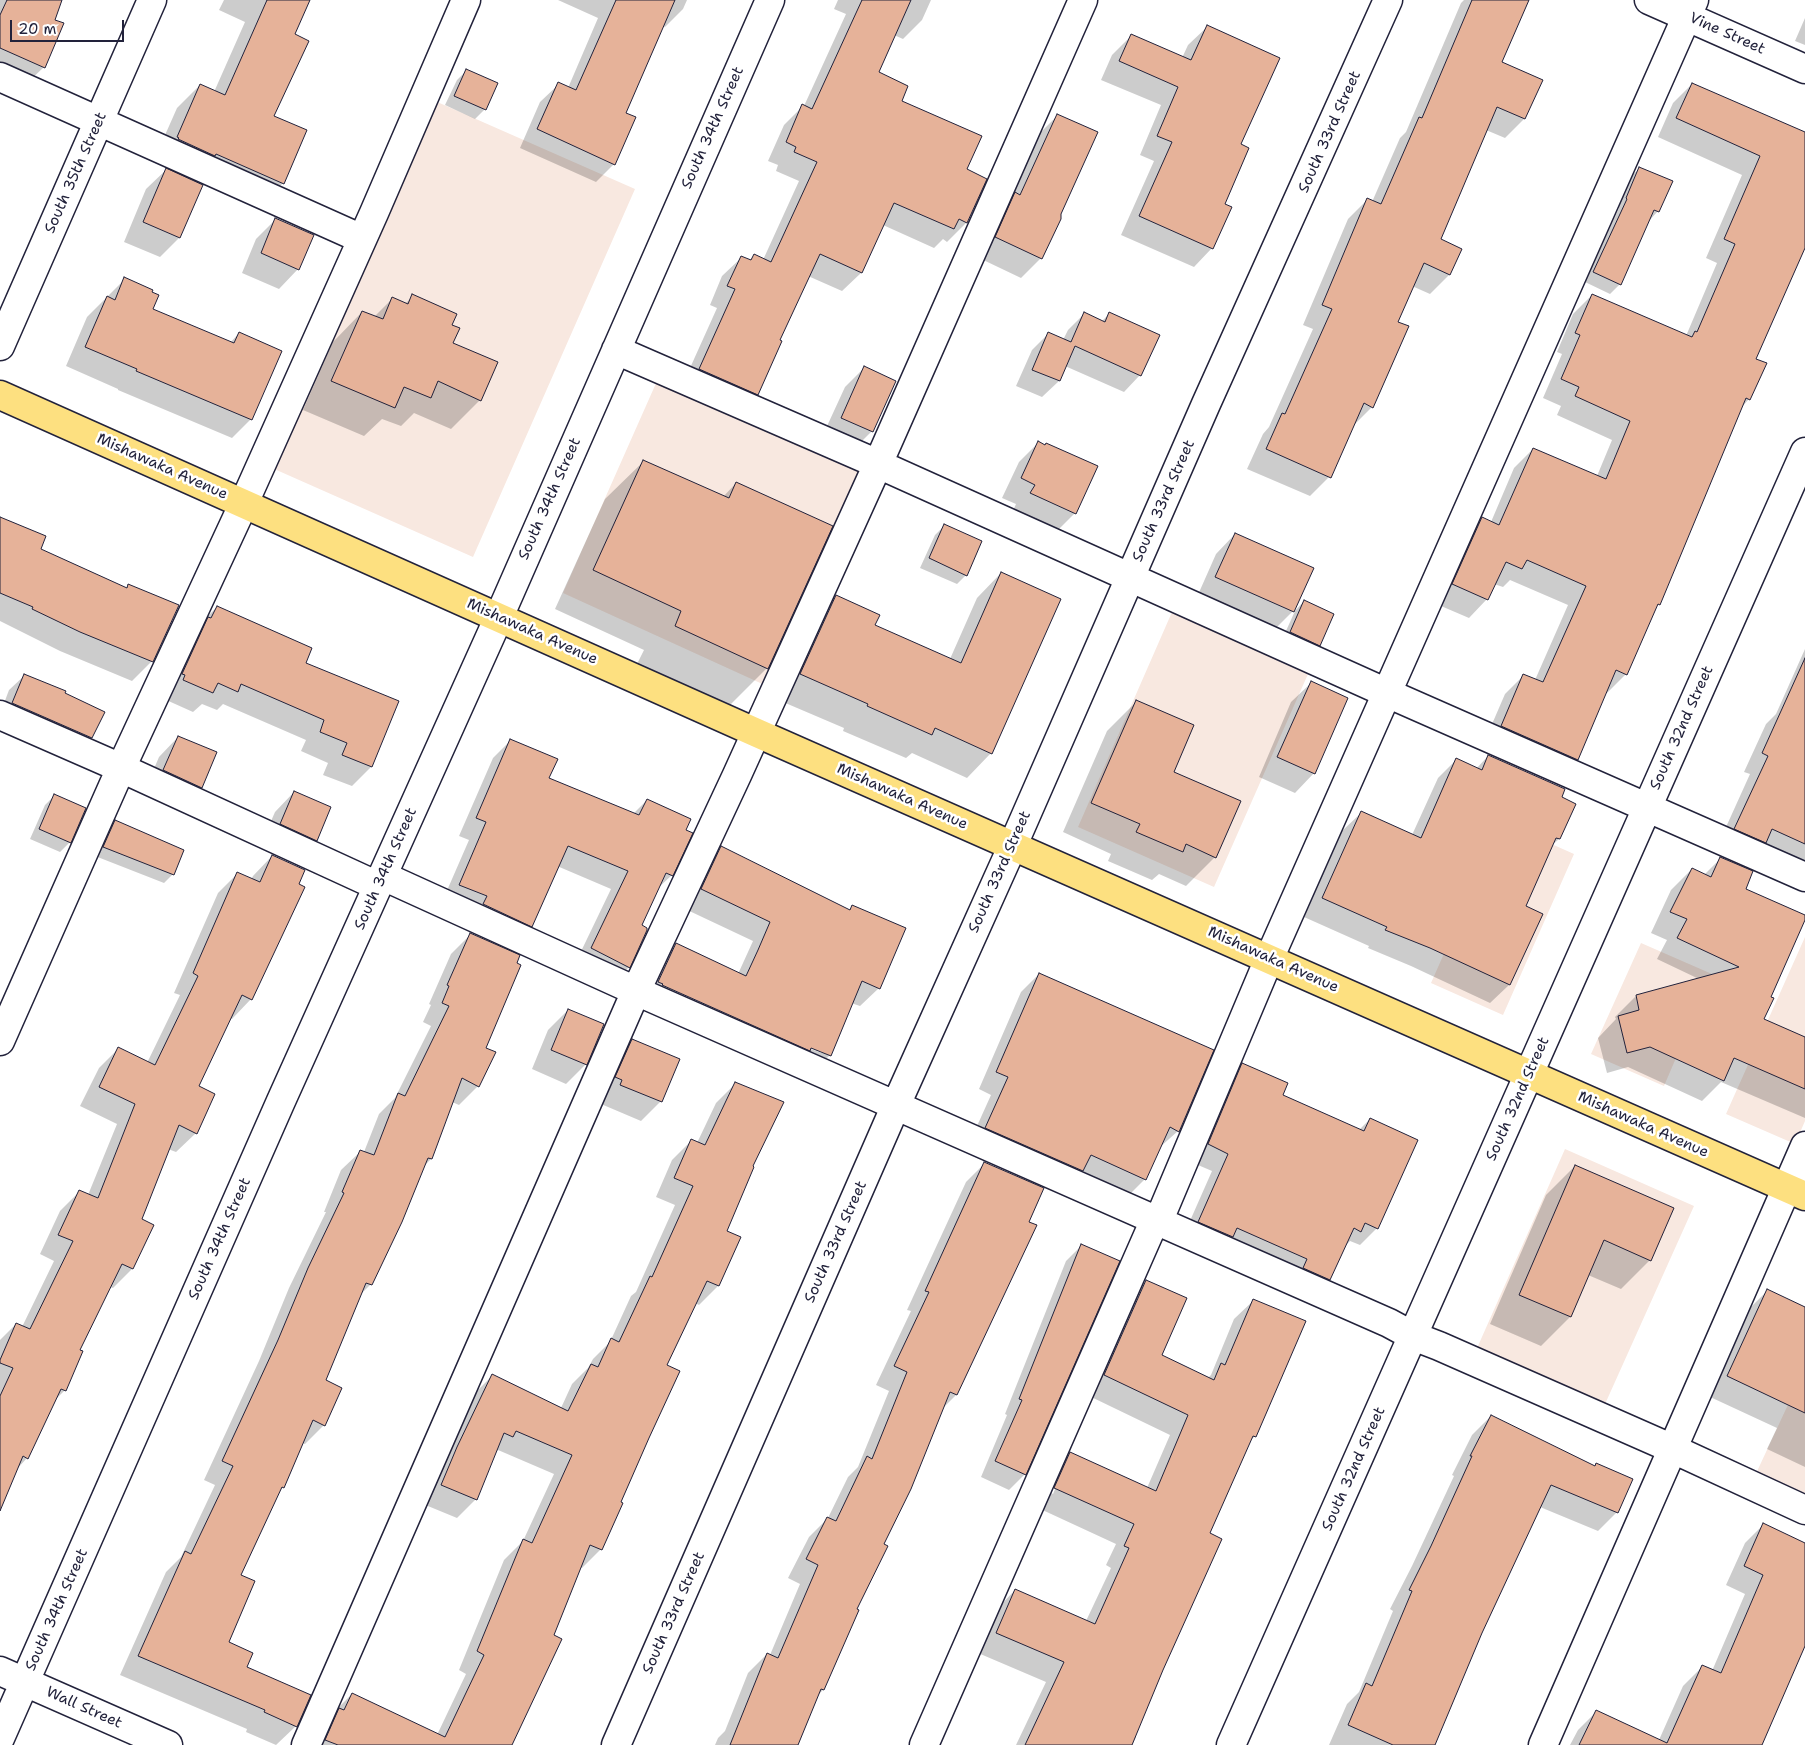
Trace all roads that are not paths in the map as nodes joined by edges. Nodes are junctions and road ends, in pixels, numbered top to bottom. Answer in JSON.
{"nodes":[{"id":1,"x":152,"y":0,"type":"edge"},
{"id":2,"x":466,"y":0,"type":"edge"},
{"id":3,"x":770,"y":0,"type":"edge"},
{"id":4,"x":1083,"y":0,"type":"edge"},
{"id":5,"x":1388,"y":0,"type":"edge"},
{"id":6,"x":1649,"y":0,"type":"edge"},
{"id":7,"x":1691,"y":8,"type":"edge"},
{"id":8,"x":1805,"y":69,"type":"edge"},
{"id":9,"x":0,"y":77,"type":"edge"},
{"id":10,"x":99,"y":121,"type":"junction"},
{"id":11,"x":362,"y":239,"type":"junction"},
{"id":12,"x":0,"y":346,"type":"edge"},
{"id":13,"x":616,"y":350,"type":"junction"},
{"id":14,"x":0,"y":396,"type":"edge"},
{"id":15,"x":1805,"y":452,"type":"edge"},
{"id":16,"x":878,"y":464,"type":"junction"},
{"id":17,"x":244,"y":503,"type":"junction"},
{"id":18,"x":1130,"y":577,"type":"junction"},
{"id":19,"x":499,"y":617,"type":"junction"},
{"id":20,"x":1387,"y":693,"type":"junction"},
{"id":21,"x":0,"y":715,"type":"edge"},
{"id":22,"x":756,"y":733,"type":"junction"},
{"id":23,"x":121,"y":768,"type":"junction"},
{"id":24,"x":1647,"y":808,"type":"junction"},
{"id":25,"x":1013,"y":845,"type":"junction"},
{"id":26,"x":1805,"y":877,"type":"edge"},
{"id":27,"x":380,"y":881,"type":"junction"},
{"id":28,"x":1269,"y":959,"type":"junction"},
{"id":29,"x":636,"y":991,"type":"junction"},
{"id":30,"x":0,"y":1041,"type":"edge"},
{"id":31,"x":1529,"y":1074,"type":"junction"},
{"id":32,"x":896,"y":1106,"type":"junction"},
{"id":33,"x":1805,"y":1146,"type":"edge"},
{"id":34,"x":1795,"y":1192,"type":"edge"},
{"id":35,"x":1156,"y":1221,"type":"junction"},
{"id":36,"x":1413,"y":1336,"type":"junction"},
{"id":37,"x":1673,"y":1449,"type":"junction"},
{"id":38,"x":1805,"y":1510,"type":"edge"},
{"id":39,"x":0,"y":1671,"type":"edge"},
{"id":40,"x":25,"y":1682,"type":"junction"},
{"id":41,"x":0,"y":1738,"type":"edge"},
{"id":42,"x":168,"y":1745,"type":"edge"},
{"id":43,"x":306,"y":1745,"type":"edge"},
{"id":44,"x":616,"y":1745,"type":"edge"},
{"id":45,"x":924,"y":1745,"type":"edge"},
{"id":46,"x":1232,"y":1745,"type":"edge"},
{"id":47,"x":1543,"y":1745,"type":"edge"}],
"edges":[{"from":1,"to":10,"type":"street","name":"South 35th Street"},
{"from":2,"to":11,"type":"street"},
{"from":3,"to":13,"type":"street","name":"South 34th Street"},
{"from":4,"to":16,"type":"street"},
{"from":5,"to":18,"type":"street","name":"South 33rd Street"},
{"from":6,"to":7,"type":"street","name":"Vine Street"},
{"from":7,"to":8,"type":"street","name":"Vine Street"},
{"from":7,"to":20,"type":"street"},
{"from":9,"to":10,"type":"street"},
{"from":10,"to":11,"type":"street"},
{"from":10,"to":12,"type":"street","name":"South 35th Street"},
{"from":11,"to":17,"type":"street"},
{"from":13,"to":16,"type":"street"},
{"from":13,"to":19,"type":"street","name":"South 34th Street"},
{"from":14,"to":17,"type":"main road","name":"Mishawaka Avenue"},
{"from":15,"to":24,"type":"street","name":"South 32nd Street"},
{"from":16,"to":18,"type":"street"},
{"from":16,"to":22,"type":"street"},
{"from":17,"to":19,"type":"main road","name":"Mishawaka Avenue"},
{"from":17,"to":23,"type":"street"},
{"from":18,"to":20,"type":"street"},
{"from":18,"to":25,"type":"street","name":"South 33rd Street"},
{"from":19,"to":22,"type":"main road","name":"Mishawaka Avenue"},
{"from":19,"to":27,"type":"street","name":"South 34th Street"},
{"from":20,"to":24,"type":"street"},
{"from":20,"to":28,"type":"street"},
{"from":21,"to":23,"type":"street"},
{"from":22,"to":25,"type":"main road","name":"Mishawaka Avenue"},
{"from":22,"to":29,"type":"street"},
{"from":23,"to":27,"type":"street"},
{"from":23,"to":30,"type":"street"},
{"from":24,"to":26,"type":"street"},
{"from":24,"to":31,"type":"street","name":"South 32nd Street"},
{"from":25,"to":28,"type":"main road","name":"Mishawaka Avenue"},
{"from":25,"to":32,"type":"street","name":"South 33rd Street"},
{"from":27,"to":29,"type":"street"},
{"from":27,"to":40,"type":"street","name":"South 34th Street"},
{"from":28,"to":31,"type":"main road","name":"Mishawaka Avenue"},
{"from":28,"to":35,"type":"street"},
{"from":29,"to":32,"type":"street"},
{"from":29,"to":43,"type":"street"},
{"from":31,"to":34,"type":"main road","name":"Mishawaka Avenue"},
{"from":31,"to":36,"type":"street","name":"South 32nd Street"},
{"from":32,"to":35,"type":"street"},
{"from":32,"to":44,"type":"street","name":"South 33rd Street"},
{"from":33,"to":34,"type":"street"},
{"from":34,"to":37,"type":"street"},
{"from":35,"to":36,"type":"street"},
{"from":35,"to":45,"type":"street"},
{"from":36,"to":37,"type":"street"},
{"from":36,"to":46,"type":"street","name":"South 32nd Street"},
{"from":37,"to":38,"type":"street"},
{"from":37,"to":47,"type":"street"},
{"from":39,"to":40,"type":"street","name":"Wall Street"},
{"from":40,"to":41,"type":"street","name":"South 34th Street"},
{"from":40,"to":42,"type":"street","name":"Wall Street"}]}
